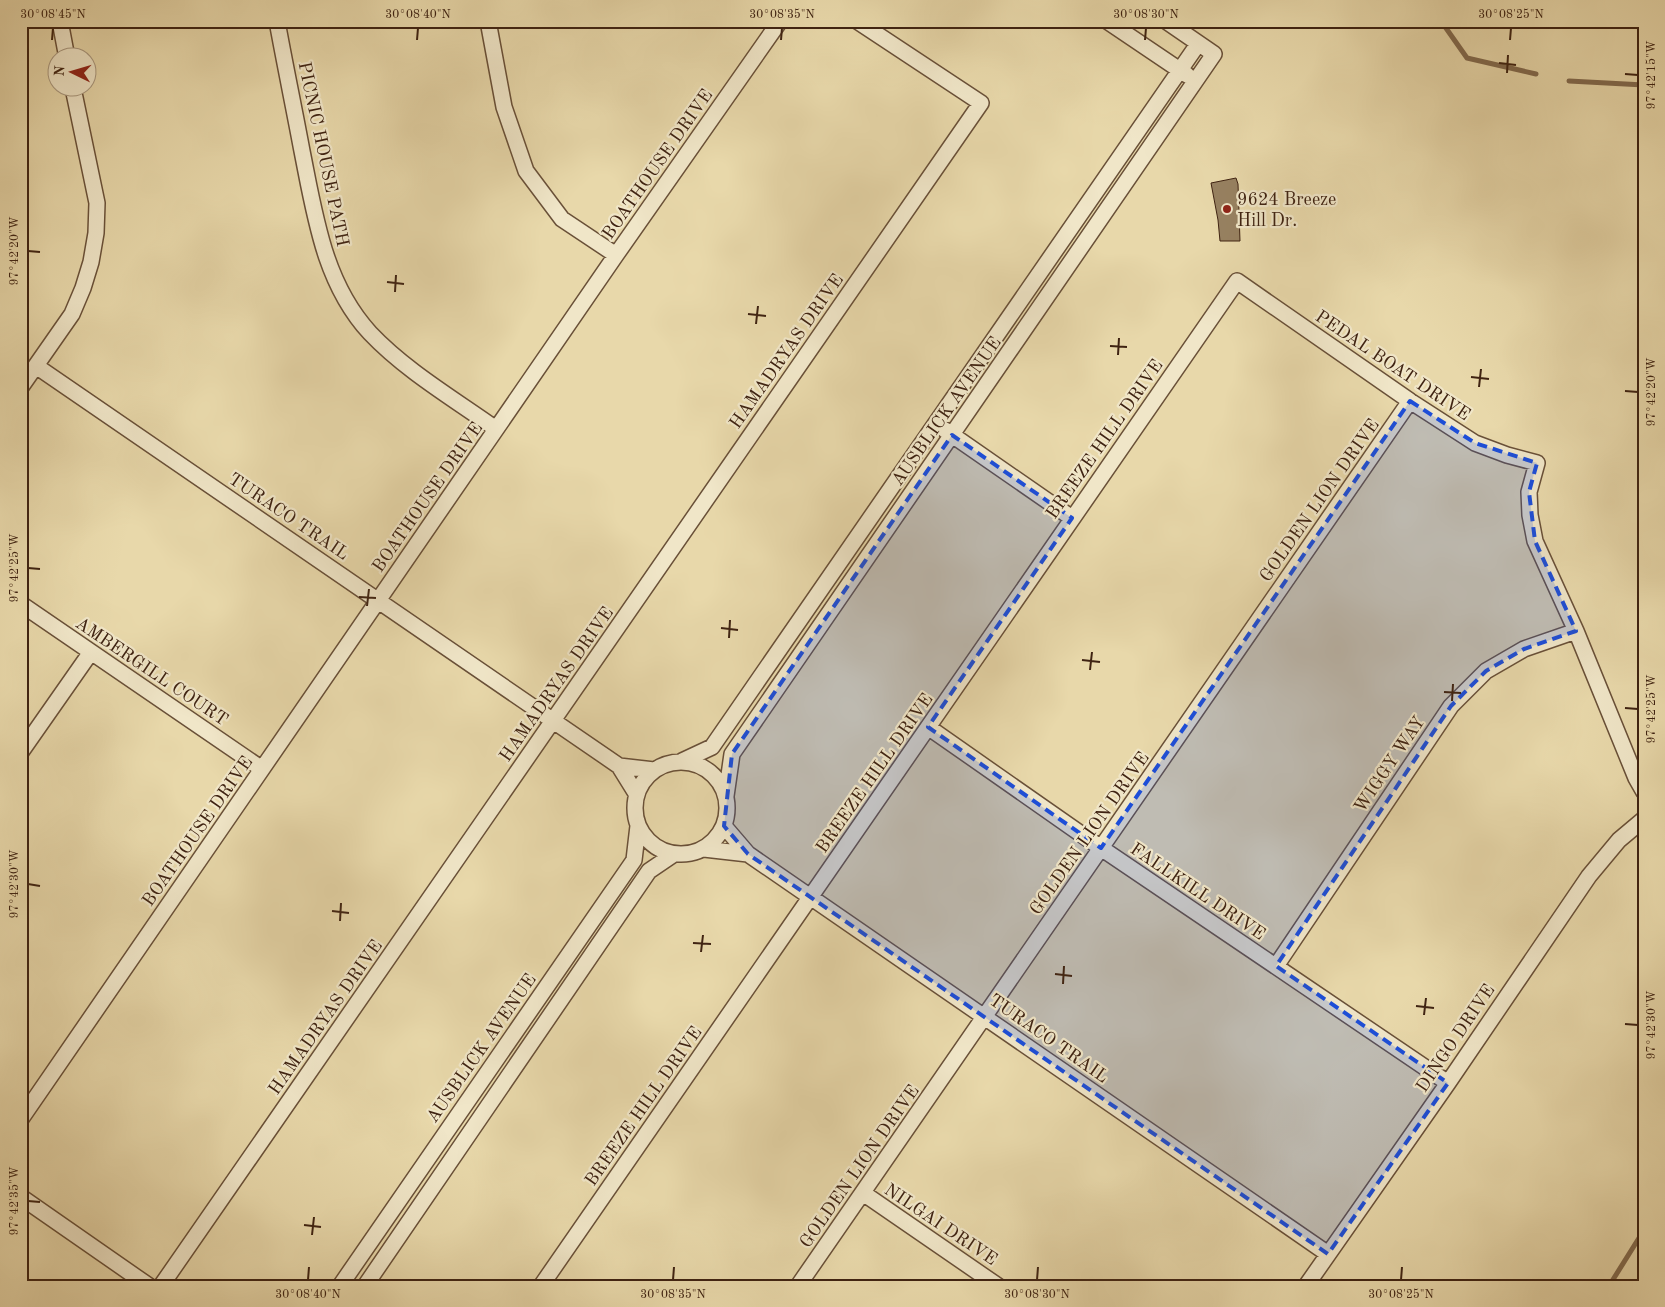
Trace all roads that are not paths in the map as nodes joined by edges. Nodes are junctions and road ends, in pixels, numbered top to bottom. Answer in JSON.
{"nodes":[{"id":1,"x":60,"y":21,"type":"edge"},
{"id":2,"x":277,"y":21,"type":"edge"},
{"id":3,"x":488,"y":21,"type":"edge"},
{"id":4,"x":780,"y":21,"type":"edge"},
{"id":5,"x":857,"y":21,"type":"edge"},
{"id":6,"x":1107,"y":21,"type":"edge"},
{"id":7,"x":1166,"y":21,"type":"edge"},
{"id":8,"x":1198,"y":44,"type":"junction"},
{"id":9,"x":65,"y":48,"type":"edge"},
{"id":10,"x":1180,"y":70,"type":"junction"},
{"id":11,"x":1196,"y":81,"type":"junction"},
{"id":12,"x":75,"y":98,"type":"edge"},
{"id":13,"x":616,"y":256,"type":"junction"},
{"id":14,"x":1237,"y":281,"type":"joint"},
{"id":15,"x":36,"y":366,"type":"junction"},
{"id":16,"x":21,"y":387,"type":"edge"},
{"id":17,"x":1410,"y":401,"type":"junction"},
{"id":18,"x":936,"y":423,"type":"junction"},
{"id":19,"x":496,"y":430,"type":"junction"},
{"id":20,"x":952,"y":435,"type":"junction"},
{"id":21,"x":1072,"y":518,"type":"junction"},
{"id":22,"x":379,"y":600,"type":"junction"},
{"id":23,"x":21,"y":604,"type":"edge"},
{"id":24,"x":1576,"y":631,"type":"junction"},
{"id":25,"x":91,"y":652,"type":"junction"},
{"id":26,"x":553,"y":720,"type":"junction"},
{"id":27,"x":928,"y":727,"type":"junction"},
{"id":28,"x":21,"y":752,"type":"edge"},
{"id":29,"x":682,"y":761,"type":"junction"},
{"id":30,"x":620,"y":766,"type":"junction"},
{"id":31,"x":262,"y":769,"type":"junction"},
{"id":32,"x":654,"y":770,"type":"junction"},
{"id":33,"x":1644,"y":792,"type":"edge"},
{"id":34,"x":637,"y":795,"type":"junction"},
{"id":35,"x":726,"y":796,"type":"junction"},
{"id":36,"x":1644,"y":819,"type":"edge"},
{"id":37,"x":638,"y":826,"type":"junction"},
{"id":38,"x":724,"y":826,"type":"junction"},
{"id":39,"x":704,"y":848,"type":"junction"},
{"id":40,"x":1101,"y":848,"type":"junction"},
{"id":41,"x":674,"y":854,"type":"junction"},
{"id":42,"x":748,"y":854,"type":"junction"},
{"id":43,"x":811,"y":897,"type":"junction"},
{"id":44,"x":1276,"y":966,"type":"junction"},
{"id":45,"x":985,"y":1016,"type":"junction"},
{"id":46,"x":1448,"y":1083,"type":"junction"},
{"id":47,"x":21,"y":1119,"type":"edge"},
{"id":48,"x":863,"y":1193,"type":"junction"},
{"id":49,"x":21,"y":1197,"type":"edge"},
{"id":50,"x":1328,"y":1254,"type":"junction"},
{"id":51,"x":149,"y":1286,"type":"edge"},
{"id":52,"x":161,"y":1286,"type":"edge"},
{"id":53,"x":340,"y":1286,"type":"edge"},
{"id":54,"x":365,"y":1286,"type":"edge"},
{"id":55,"x":541,"y":1286,"type":"edge"},
{"id":56,"x":798,"y":1286,"type":"edge"},
{"id":57,"x":998,"y":1286,"type":"edge"},
{"id":58,"x":1306,"y":1286,"type":"edge"}],
"edges":[{"from":1,"to":9,"type":"street"},
{"from":2,"to":19,"type":"street","name":"PICNIC HOUSE PATH"},
{"from":3,"to":13,"type":"street"},
{"from":4,"to":13,"type":"street","name":"BOATHOUSE DRIVE"},
{"from":5,"to":26,"type":"street","name":"HAMADRYAS DRIVE"},
{"from":6,"to":10,"type":"street"},
{"from":7,"to":8,"type":"street"},
{"from":8,"to":10,"type":"street","name":"AUSBLICK AVENUE"},
{"from":8,"to":11,"type":"street","name":"AUSBLICK AVENUE"},
{"from":10,"to":11,"type":"street"},
{"from":10,"to":18,"type":"street","name":"AUSBLICK AVENUE"},
{"from":11,"to":20,"type":"street","name":"AUSBLICK AVENUE"},
{"from":12,"to":15,"type":"street"},
{"from":13,"to":19,"type":"street","name":"BOATHOUSE DRIVE"},
{"from":14,"to":17,"type":"street","name":"PEDAL BOAT DRIVE"},
{"from":14,"to":21,"type":"street","name":"BREEZE HILL DRIVE"},
{"from":15,"to":16,"type":"street"},
{"from":15,"to":22,"type":"street","name":"TURACO TRAIL"},
{"from":17,"to":24,"type":"street","name":"PEDAL BOAT DRIVE"},
{"from":17,"to":40,"type":"street","name":"GOLDEN LION DRIVE"},
{"from":18,"to":20,"type":"street"},
{"from":18,"to":29,"type":"street","name":"AUSBLICK AVENUE"},
{"from":19,"to":22,"type":"street","name":"BOATHOUSE DRIVE"},
{"from":20,"to":21,"type":"street"},
{"from":20,"to":35,"type":"street","name":"AUSBLICK AVENUE"},
{"from":21,"to":27,"type":"street","name":"BREEZE HILL DRIVE"},
{"from":22,"to":26,"type":"street","name":"TURACO TRAIL"},
{"from":22,"to":31,"type":"street","name":"BOATHOUSE DRIVE"},
{"from":23,"to":25,"type":"street","name":"AMBERGILL COURT"},
{"from":24,"to":33,"type":"street"},
{"from":24,"to":44,"type":"street","name":"WIGGY WAY"},
{"from":25,"to":28,"type":"street"},
{"from":25,"to":31,"type":"street","name":"AMBERGILL COURT"},
{"from":26,"to":30,"type":"street","name":"TURACO TRAIL"},
{"from":26,"to":52,"type":"street","name":"HAMADRYAS DRIVE"},
{"from":27,"to":40,"type":"street","name":"FALLKILL DRIVE"},
{"from":27,"to":43,"type":"street","name":"BREEZE HILL DRIVE"},
{"from":29,"to":32,"type":"street"},
{"from":29,"to":35,"type":"street"},
{"from":30,"to":32,"type":"street","name":"TURACO TRAIL"},
{"from":30,"to":34,"type":"street","name":"TURACO TRAIL"},
{"from":31,"to":47,"type":"street","name":"BOATHOUSE DRIVE"},
{"from":32,"to":34,"type":"street"},
{"from":34,"to":37,"type":"street"},
{"from":35,"to":38,"type":"street"},
{"from":36,"to":46,"type":"street","name":"DINGO DRIVE"},
{"from":37,"to":41,"type":"street"},
{"from":37,"to":53,"type":"street","name":"AUSBLICK AVENUE"},
{"from":38,"to":39,"type":"street"},
{"from":38,"to":42,"type":"street","name":"TURACO TRAIL"},
{"from":39,"to":41,"type":"street"},
{"from":39,"to":42,"type":"street","name":"TURACO TRAIL"},
{"from":40,"to":44,"type":"street","name":"FALLKILL DRIVE"},
{"from":40,"to":45,"type":"street","name":"GOLDEN LION DRIVE"},
{"from":41,"to":54,"type":"street"},
{"from":42,"to":43,"type":"street","name":"TURACO TRAIL"},
{"from":43,"to":45,"type":"street","name":"TURACO TRAIL"},
{"from":43,"to":55,"type":"street","name":"BREEZE HILL DRIVE"},
{"from":44,"to":46,"type":"street","name":"FALLKILL DRIVE"},
{"from":45,"to":48,"type":"street","name":"GOLDEN LION DRIVE"},
{"from":45,"to":50,"type":"street","name":"TURACO TRAIL"},
{"from":46,"to":50,"type":"street","name":"DINGO DRIVE"},
{"from":48,"to":56,"type":"street","name":"GOLDEN LION DRIVE"},
{"from":48,"to":57,"type":"street","name":"NILGAI DRIVE"},
{"from":49,"to":51,"type":"street"},
{"from":50,"to":58,"type":"street","name":"DINGO DRIVE"}]}
